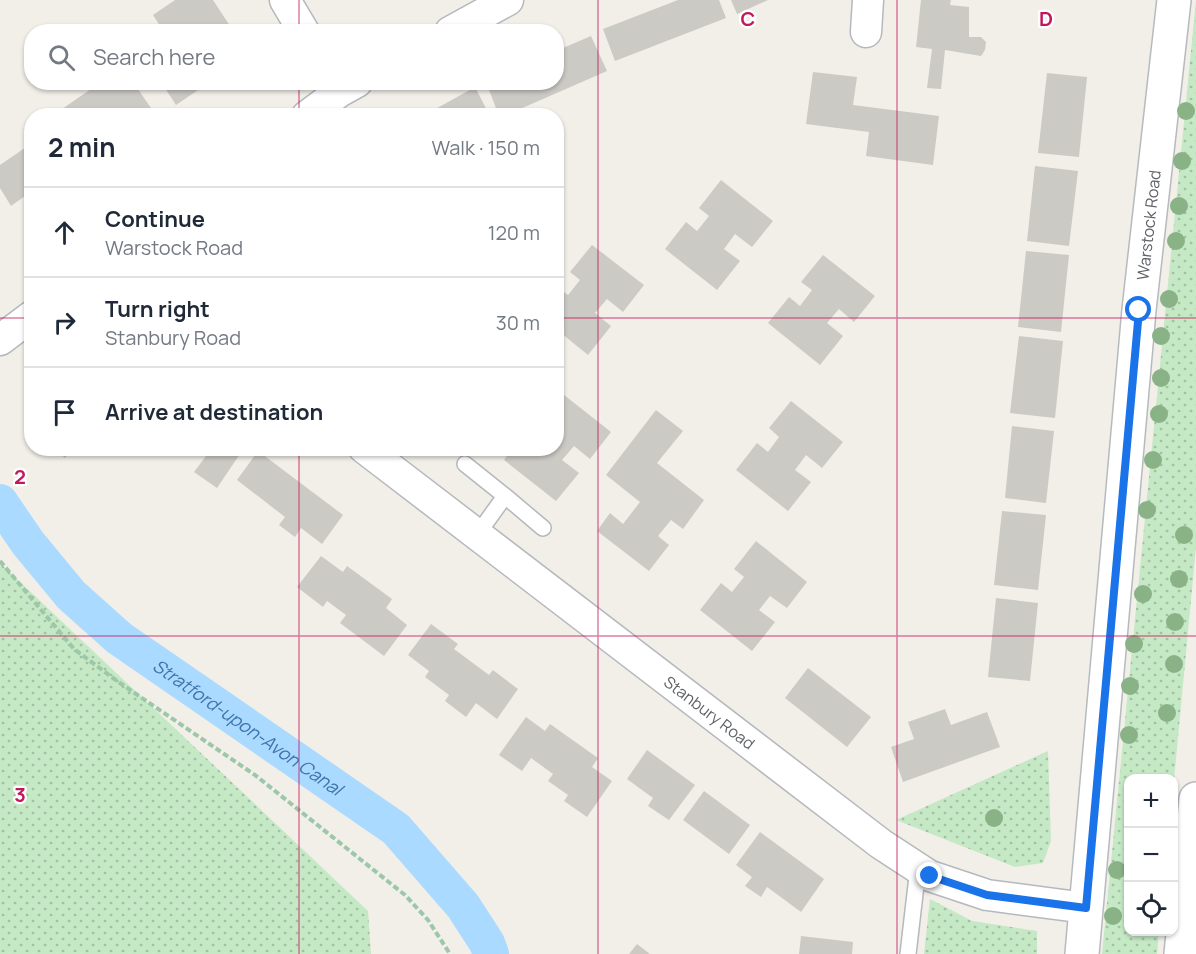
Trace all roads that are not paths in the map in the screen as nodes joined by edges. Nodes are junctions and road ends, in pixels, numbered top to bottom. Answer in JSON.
{"nodes":[{"id":1,"x":285,"y":0,"type":"edge"},
{"id":2,"x":508,"y":0,"type":"edge"},
{"id":3,"x":868,"y":0,"type":"edge"},
{"id":4,"x":1174,"y":0,"type":"edge"},
{"id":5,"x":299,"y":24,"type":"edge"},
{"id":6,"x":464,"y":24,"type":"edge"},
{"id":7,"x":866,"y":32,"type":"dead end"},
{"id":8,"x":338,"y":90,"type":"edge"},
{"id":9,"x":317,"y":108,"type":"edge"},
{"id":10,"x":24,"y":322,"type":"edge"},
{"id":11,"x":0,"y":340,"type":"edge"},
{"id":12,"x":374,"y":456,"type":"edge"},
{"id":13,"x":465,"y":464,"type":"dead end"},
{"id":14,"x":505,"y":496,"type":"junction"},
{"id":15,"x":543,"y":528,"type":"dead end"},
{"id":16,"x":477,"y":535,"type":"junction"},
{"id":17,"x":1196,"y":799,"type":"edge"},
{"id":18,"x":918,"y":868,"type":"junction"},
{"id":19,"x":1086,"y":908,"type":"junction"},
{"id":20,"x":1191,"y":918,"type":"edge"},
{"id":21,"x":908,"y":954,"type":"edge"},
{"id":22,"x":1082,"y":954,"type":"edge"},
{"id":23,"x":1181,"y":954,"type":"edge"}],
"edges":[{"from":1,"to":5,"type":"street"},
{"from":2,"to":6,"type":"street"},
{"from":3,"to":7,"type":"street"},
{"from":4,"to":19,"type":"street","name":"Warstock Road"},
{"from":8,"to":9,"type":"street"},
{"from":10,"to":11,"type":"street"},
{"from":12,"to":16,"type":"street","name":"Stanbury Road"},
{"from":13,"to":14,"type":"lane"},
{"from":14,"to":15,"type":"lane"},
{"from":14,"to":16,"type":"lane"},
{"from":16,"to":18,"type":"street","name":"Stanbury Road"},
{"from":17,"to":20,"type":"street"},
{"from":18,"to":19,"type":"street","name":"Stanbury Road"},
{"from":18,"to":21,"type":"lane"},
{"from":19,"to":22,"type":"street","name":"Warstock Road"},
{"from":20,"to":23,"type":"street"}]}
